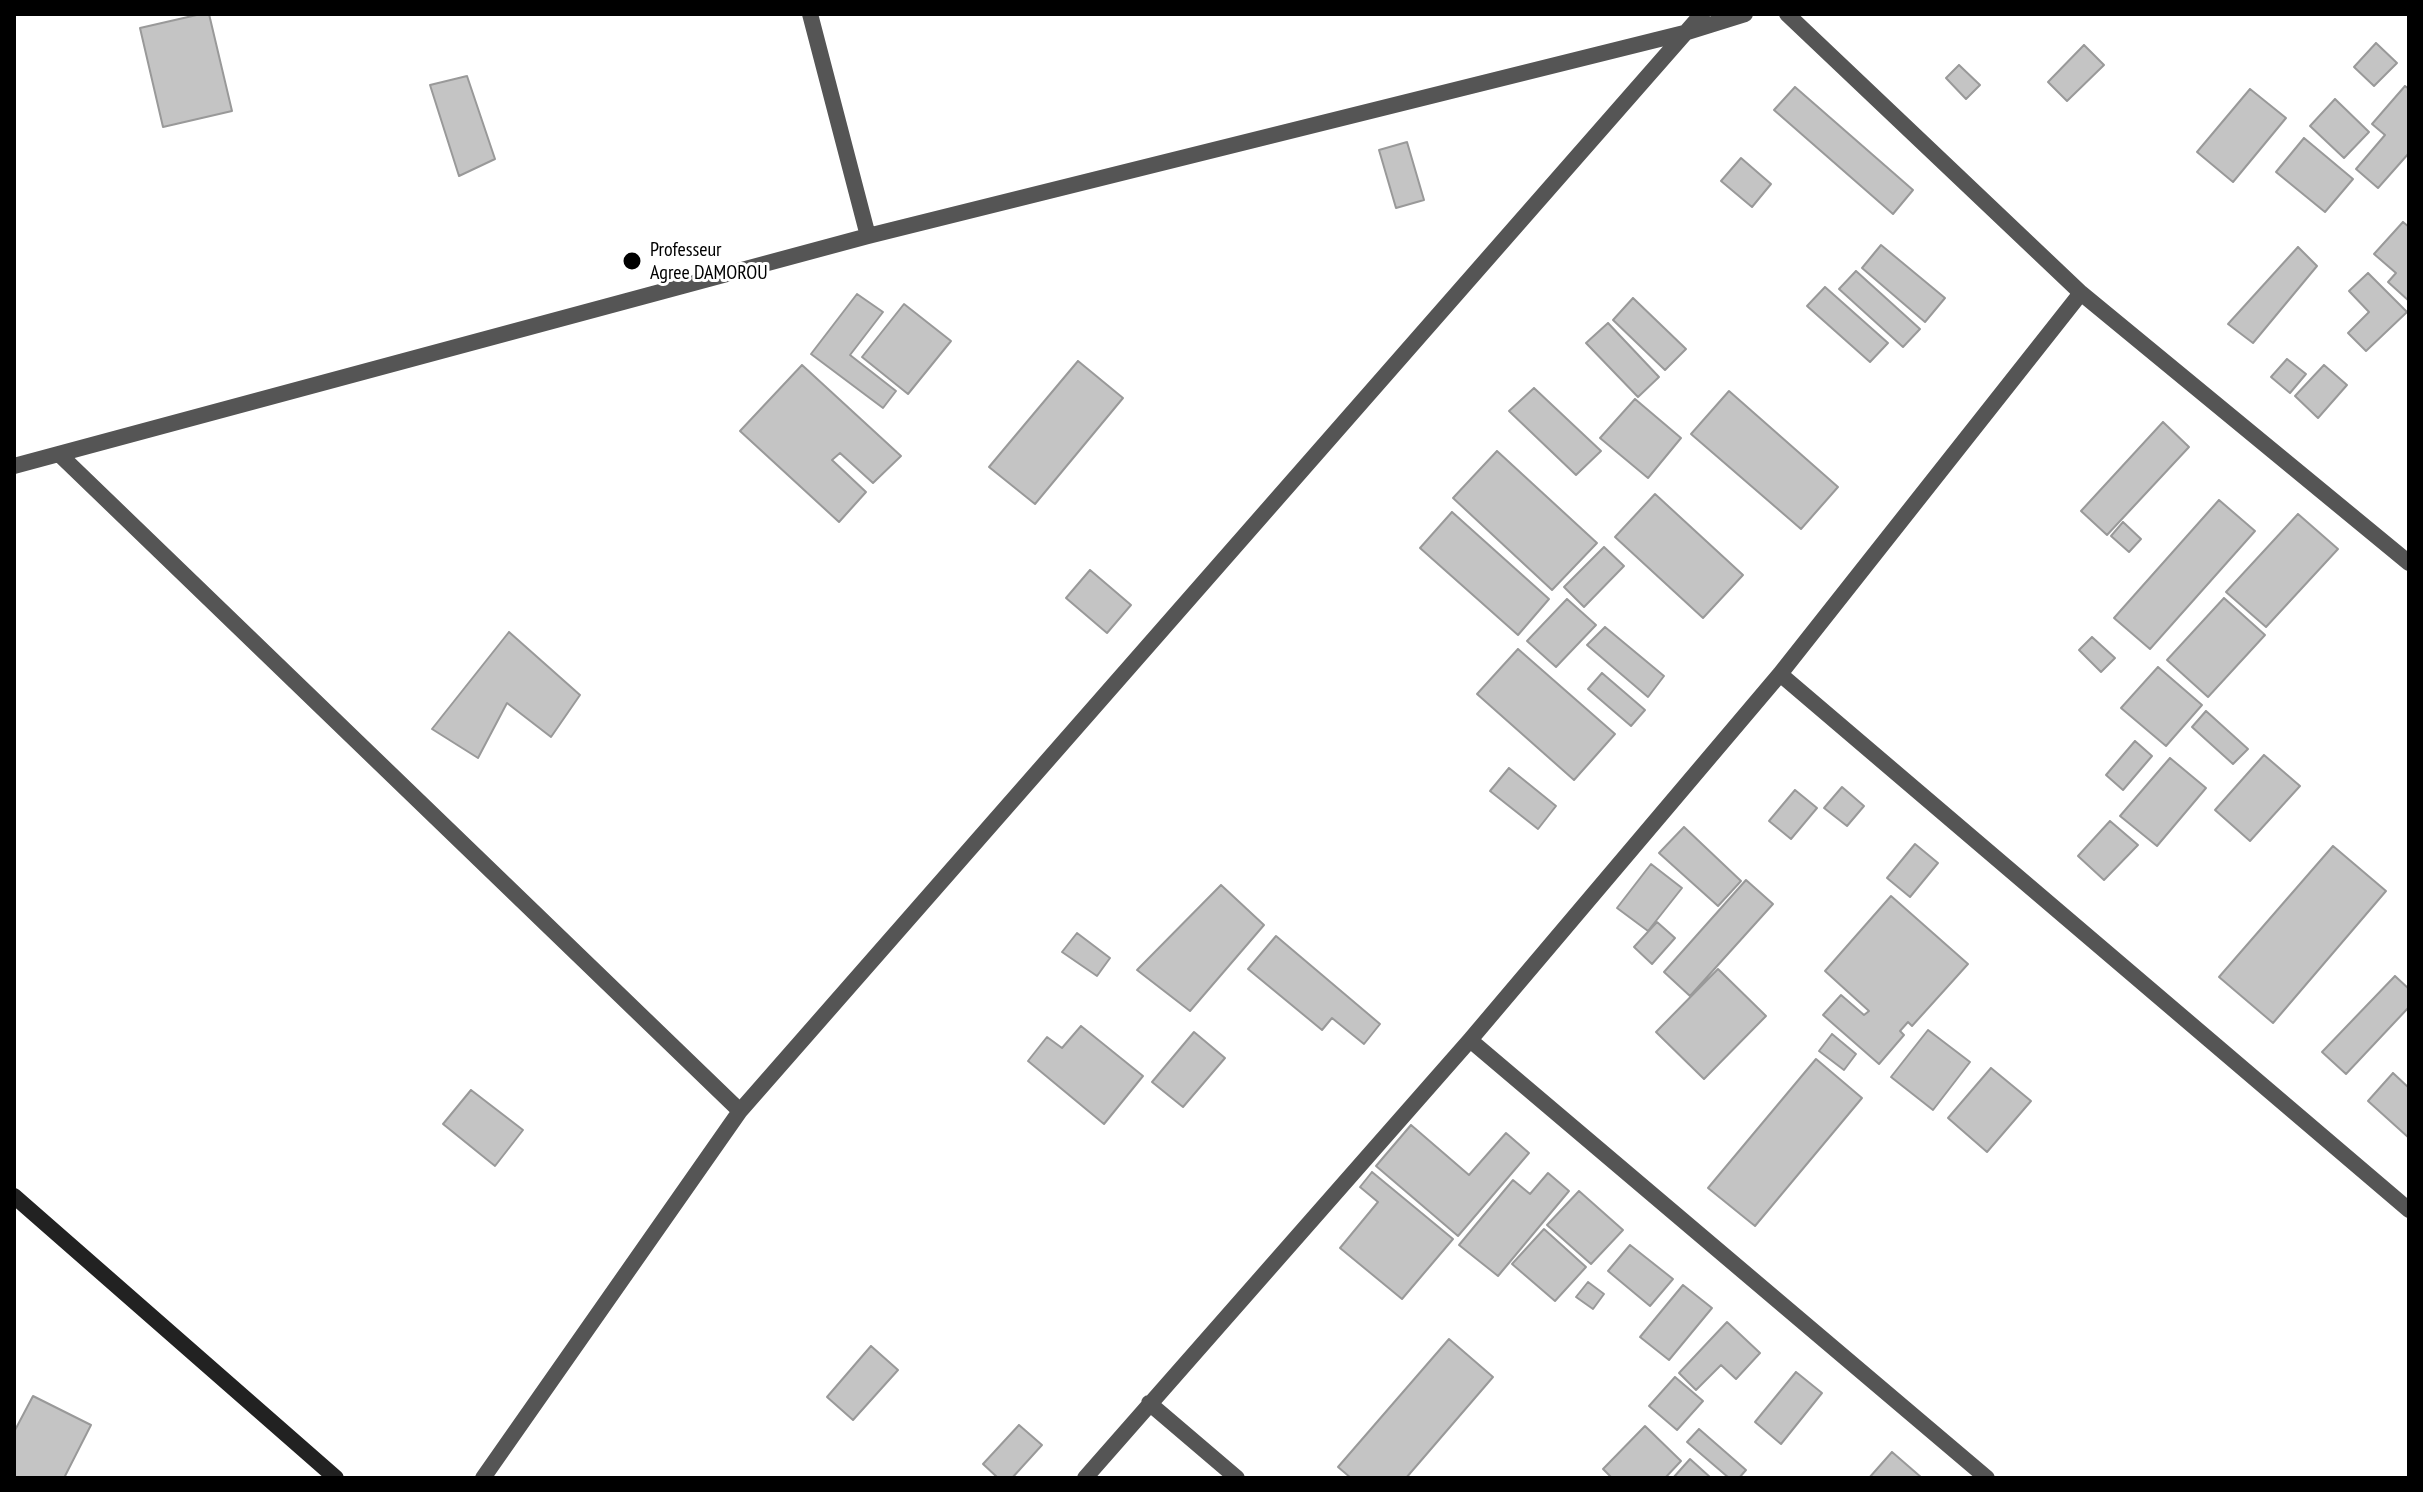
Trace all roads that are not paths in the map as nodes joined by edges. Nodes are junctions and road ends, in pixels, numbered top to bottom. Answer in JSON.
{"nodes":[{"id":1,"x":810,"y":14,"type":"edge"},
{"id":2,"x":1702,"y":14,"type":"edge"},
{"id":3,"x":1745,"y":14,"type":"edge"},
{"id":4,"x":1787,"y":14,"type":"edge"},
{"id":5,"x":1684,"y":33,"type":"junction"},
{"id":6,"x":868,"y":236,"type":"junction"},
{"id":7,"x":2081,"y":293,"type":"junction"},
{"id":8,"x":59,"y":454,"type":"junction"},
{"id":9,"x":14,"y":466,"type":"edge"},
{"id":10,"x":2409,"y":563,"type":"edge"},
{"id":11,"x":1780,"y":674,"type":"junction"},
{"id":12,"x":1470,"y":1040,"type":"junction"},
{"id":13,"x":740,"y":1111,"type":"junction"},
{"id":14,"x":14,"y":1196,"type":"edge"},
{"id":15,"x":2409,"y":1210,"type":"edge"},
{"id":16,"x":1149,"y":1403,"type":"junction"},
{"id":17,"x":336,"y":1478,"type":"edge"},
{"id":18,"x":483,"y":1478,"type":"edge"},
{"id":19,"x":1085,"y":1478,"type":"edge"},
{"id":20,"x":1237,"y":1478,"type":"edge"},
{"id":21,"x":1987,"y":1478,"type":"edge"}],
"edges":[{"from":1,"to":6,"type":"street"},
{"from":2,"to":5,"type":"street"},
{"from":3,"to":5,"type":"street"},
{"from":4,"to":7,"type":"street"},
{"from":5,"to":6,"type":"street"},
{"from":5,"to":13,"type":"street"},
{"from":6,"to":8,"type":"street"},
{"from":7,"to":10,"type":"street"},
{"from":7,"to":11,"type":"street"},
{"from":8,"to":9,"type":"street"},
{"from":8,"to":13,"type":"street"},
{"from":11,"to":12,"type":"street"},
{"from":11,"to":15,"type":"street"},
{"from":12,"to":16,"type":"street"},
{"from":12,"to":21,"type":"street"},
{"from":13,"to":18,"type":"street"},
{"from":14,"to":17,"type":"street"},
{"from":16,"to":19,"type":"street"},
{"from":16,"to":20,"type":"street"}]}
